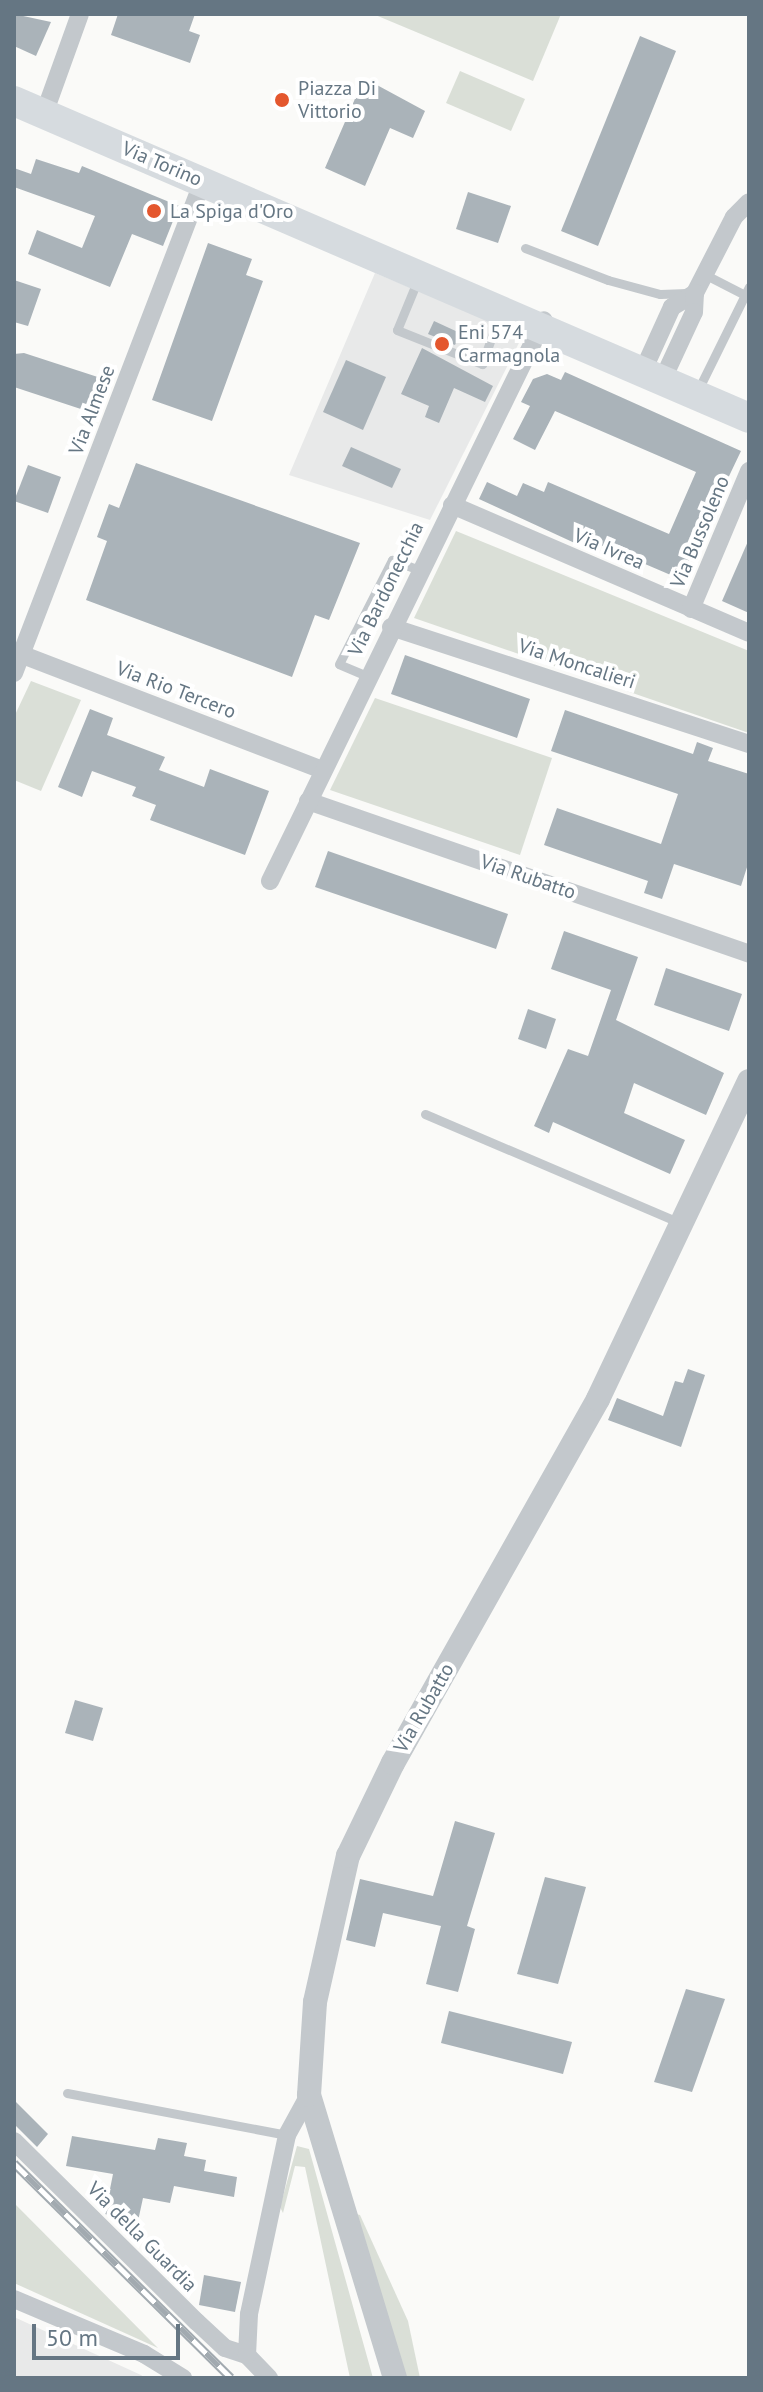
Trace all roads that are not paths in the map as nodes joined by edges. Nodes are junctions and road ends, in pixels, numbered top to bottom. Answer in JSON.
{"nodes":[{"id":1,"x":80,"y":14,"type":"edge"},
{"id":2,"x":14,"y":101,"type":"edge"},
{"id":3,"x":44,"y":114,"type":"junction"},
{"id":4,"x":203,"y":181,"type":"junction"},
{"id":5,"x":749,"y":202,"type":"edge"},
{"id":6,"x":525,"y":248,"type":"dead end"},
{"id":7,"x":413,"y":270,"type":"junction"},
{"id":8,"x":704,"y":274,"type":"junction"},
{"id":9,"x":747,"y":291,"type":"edge"},
{"id":10,"x":695,"y":293,"type":"junction"},
{"id":11,"x":502,"y":308,"type":"junction"},
{"id":12,"x":542,"y":324,"type":"junction"},
{"id":13,"x":655,"y":371,"type":"junction"},
{"id":14,"x":699,"y":390,"type":"junction"},
{"id":15,"x":749,"y":404,"type":"edge"},
{"id":16,"x":749,"y":418,"type":"edge"},
{"id":17,"x":749,"y":471,"type":"edge"},
{"id":18,"x":452,"y":505,"type":"junction"},
{"id":19,"x":420,"y":570,"type":"junction"},
{"id":20,"x":691,"y":609,"type":"junction"},
{"id":21,"x":391,"y":627,"type":"junction"},
{"id":22,"x":749,"y":633,"type":"edge"},
{"id":23,"x":18,"y":653,"type":"edge"},
{"id":24,"x":14,"y":673,"type":"edge"},
{"id":25,"x":367,"y":676,"type":"junction"},
{"id":26,"x":749,"y":744,"type":"edge"},
{"id":27,"x":322,"y":770,"type":"junction"},
{"id":28,"x":308,"y":801,"type":"junction"},
{"id":29,"x":270,"y":881,"type":"dead end"},
{"id":30,"x":749,"y":954,"type":"edge"},
{"id":31,"x":749,"y":1081,"type":"edge"},
{"id":32,"x":425,"y":1114,"type":"dead end"},
{"id":33,"x":681,"y":1223,"type":"junction"},
{"id":34,"x":67,"y":2093,"type":"dead end"},
{"id":35,"x":309,"y":2095,"type":"junction"},
{"id":36,"x":287,"y":2135,"type":"junction"},
{"id":37,"x":14,"y":2141,"type":"edge"},
{"id":38,"x":14,"y":2299,"type":"edge"},
{"id":39,"x":247,"y":2355,"type":"junction"},
{"id":40,"x":183,"y":2378,"type":"edge"},
{"id":41,"x":269,"y":2378,"type":"edge"},
{"id":42,"x":395,"y":2378,"type":"edge"}],
"edges":[{"from":1,"to":3,"type":"street"},
{"from":2,"to":3,"type":"main road","name":"Via Torino"},
{"from":3,"to":4,"type":"main road","name":"Via Torino"},
{"from":4,"to":7,"type":"main road","name":"Via Torino"},
{"from":4,"to":23,"type":"street","name":"Via Almese"},
{"from":5,"to":8,"type":"street"},
{"from":6,"to":10,"type":"lane"},
{"from":7,"to":11,"type":"main road","name":"Via Torino"},
{"from":7,"to":11,"type":"lane"},
{"from":8,"to":9,"type":"lane"},
{"from":8,"to":10,"type":"street"},
{"from":9,"to":14,"type":"lane"},
{"from":10,"to":13,"type":"street"},
{"from":11,"to":12,"type":"main road","name":"Via Torino"},
{"from":12,"to":13,"type":"main road","name":"Via Torino"},
{"from":12,"to":18,"type":"street","name":"Via Bardonecchia"},
{"from":13,"to":14,"type":"main road","name":"Via Torino"},
{"from":14,"to":15,"type":"main road"},
{"from":14,"to":16,"type":"main road"},
{"from":17,"to":20,"type":"street","name":"Via Bussoleno"},
{"from":18,"to":19,"type":"street","name":"Via Bardonecchia"},
{"from":18,"to":20,"type":"street","name":"Via Ivrea"},
{"from":19,"to":21,"type":"street","name":"Via Bardonecchia"},
{"from":19,"to":25,"type":"lane"},
{"from":20,"to":22,"type":"street","name":"Via Ivrea"},
{"from":21,"to":25,"type":"street","name":"Via Bardonecchia"},
{"from":21,"to":26,"type":"street","name":"Via Moncalieri"},
{"from":23,"to":24,"type":"street","name":"Via Almese"},
{"from":23,"to":27,"type":"street","name":"Via Rio Tercero"},
{"from":25,"to":27,"type":"street","name":"Via Bardonecchia"},
{"from":27,"to":28,"type":"street","name":"Via Bardonecchia"},
{"from":28,"to":29,"type":"street","name":"Via Bardonecchia"},
{"from":28,"to":30,"type":"street","name":"Via Rubatto"},
{"from":31,"to":33,"type":"street","name":"Via Rubatto"},
{"from":32,"to":33,"type":"lane"},
{"from":33,"to":35,"type":"street","name":"Via Rubatto"},
{"from":34,"to":36,"type":"lane"},
{"from":35,"to":36,"type":"street"},
{"from":35,"to":42,"type":"street","name":"Via Rubatto"},
{"from":36,"to":39,"type":"street"},
{"from":37,"to":39,"type":"street","name":"Via della Guardia"},
{"from":38,"to":40,"type":"street"},
{"from":39,"to":41,"type":"street","name":"Via della Guardia"}]}
